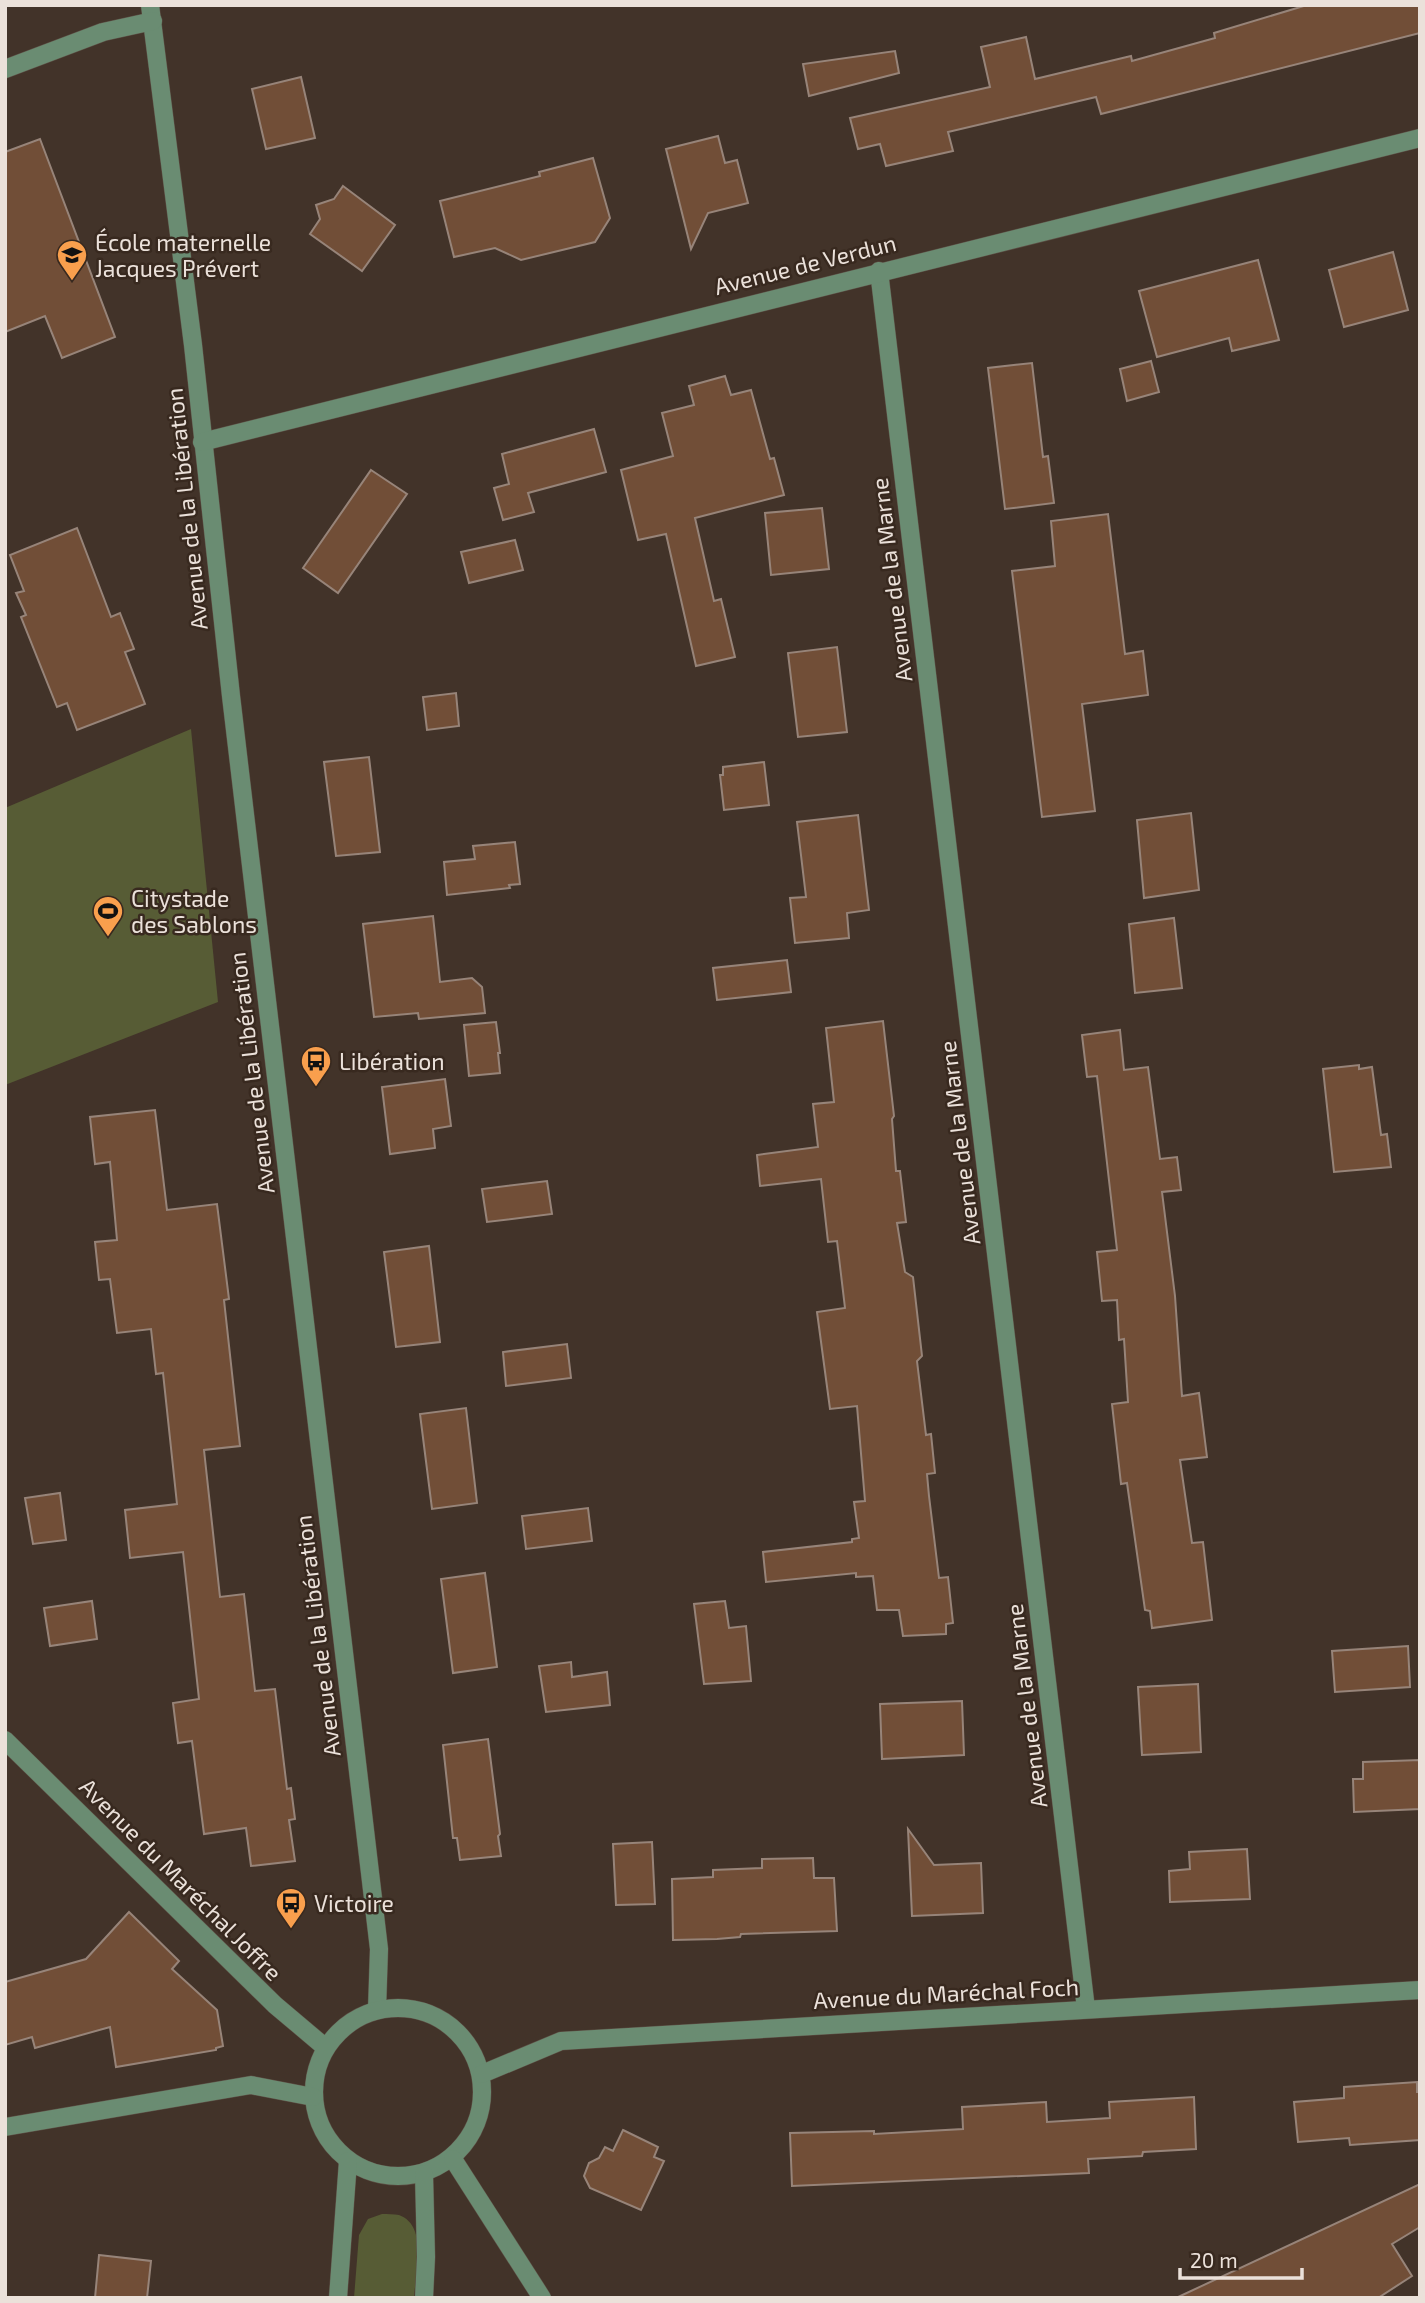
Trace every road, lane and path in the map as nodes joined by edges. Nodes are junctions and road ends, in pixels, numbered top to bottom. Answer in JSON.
{"nodes":[{"id":1,"x":152,"y":13,"type":"edge"},
{"id":2,"x":5,"y":69,"type":"edge"},
{"id":3,"x":1420,"y":138,"type":"edge"},
{"id":4,"x":879,"y":271,"type":"junction"},
{"id":5,"x":202,"y":442,"type":"junction"},
{"id":6,"x":5,"y":1740,"type":"edge"},
{"id":7,"x":1420,"y":1990,"type":"edge"},
{"id":8,"x":1086,"y":2009,"type":"junction"},
{"id":9,"x":377,"y":2010,"type":"junction"},
{"id":10,"x":326,"y":2048,"type":"junction"},
{"id":11,"x":482,"y":2074,"type":"junction"},
{"id":12,"x":313,"y":2096,"type":"junction"},
{"id":13,"x":5,"y":2127,"type":"edge"},
{"id":14,"x":453,"y":2159,"type":"junction"},
{"id":15,"x":348,"y":2161,"type":"junction"},
{"id":16,"x":424,"y":2174,"type":"junction"},
{"id":17,"x":338,"y":2298,"type":"edge"},
{"id":18,"x":424,"y":2298,"type":"edge"},
{"id":19,"x":542,"y":2298,"type":"edge"}],
"edges":[{"from":1,"to":2,"type":"street"},
{"from":1,"to":5,"type":"street","name":"Avenue de la Libération"},
{"from":3,"to":4,"type":"street","name":"Avenue de Verdun"},
{"from":4,"to":5,"type":"street","name":"Avenue de Verdun"},
{"from":4,"to":8,"type":"street","name":"Avenue de la Marne"},
{"from":5,"to":9,"type":"street","name":"Avenue de la Libération"},
{"from":6,"to":10,"type":"street","name":"Avenue du Maréchal Joffre"},
{"from":7,"to":8,"type":"street","name":"Avenue du Maréchal Foch"},
{"from":8,"to":11,"type":"street","name":"Avenue du Maréchal Foch"},
{"from":9,"to":10,"type":"street"},
{"from":9,"to":11,"type":"street"},
{"from":10,"to":12,"type":"street"},
{"from":11,"to":14,"type":"street"},
{"from":12,"to":13,"type":"street"},
{"from":12,"to":15,"type":"street"},
{"from":14,"to":16,"type":"street"},
{"from":14,"to":19,"type":"street"},
{"from":15,"to":16,"type":"street"},
{"from":15,"to":17,"type":"street"},
{"from":16,"to":18,"type":"street"}]}
